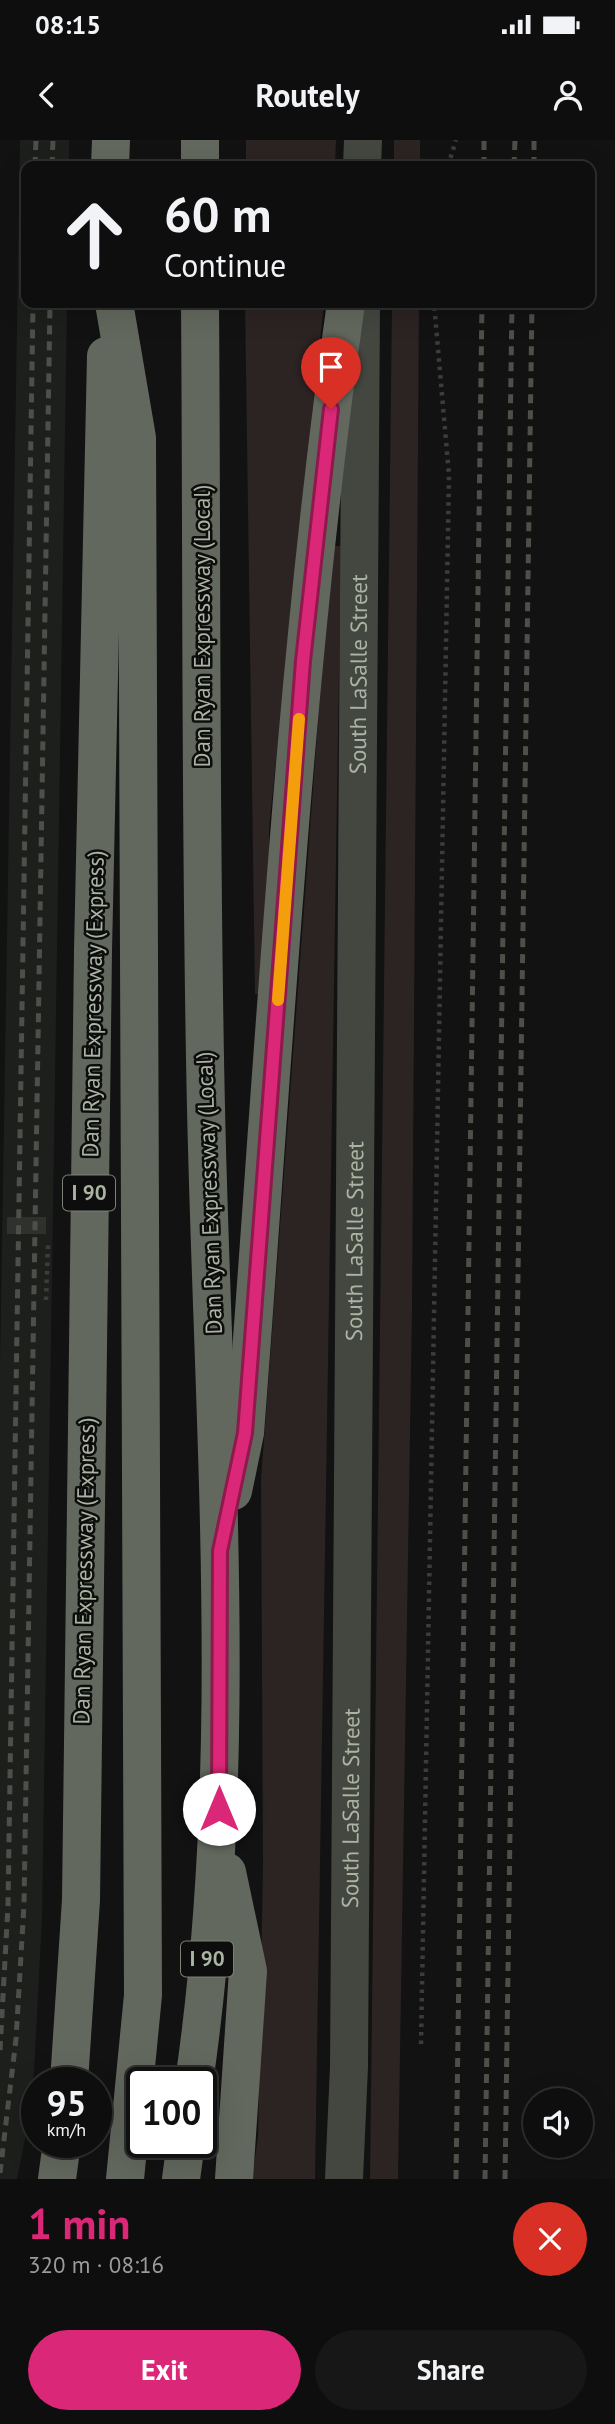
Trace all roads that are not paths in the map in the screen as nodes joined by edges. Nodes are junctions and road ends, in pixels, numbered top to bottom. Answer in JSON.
{"nodes":[{"id":1,"x":111,"y":140,"type":"edge"},
{"id":2,"x":200,"y":140,"type":"edge"},
{"id":3,"x":363,"y":140,"type":"edge"},
{"id":4,"x":110,"y":161,"type":"edge"},
{"id":5,"x":200,"y":161,"type":"edge"},
{"id":6,"x":362,"y":161,"type":"edge"},
{"id":7,"x":107,"y":308,"type":"edge"},
{"id":8,"x":115,"y":308,"type":"edge"},
{"id":9,"x":200,"y":308,"type":"edge"},
{"id":10,"x":345,"y":308,"type":"edge"},
{"id":11,"x":361,"y":308,"type":"edge"},
{"id":12,"x":220,"y":1551,"type":"junction"},
{"id":13,"x":219,"y":1835,"type":"junction"},
{"id":14,"x":70,"y":2067,"type":"edge"},
{"id":15,"x":196,"y":2067,"type":"edge"},
{"id":16,"x":60,"y":2158,"type":"edge"},
{"id":17,"x":184,"y":2158,"type":"edge"},
{"id":18,"x":57,"y":2179,"type":"edge"},
{"id":19,"x":125,"y":2179,"type":"edge"},
{"id":20,"x":181,"y":2179,"type":"edge"},
{"id":21,"x":234,"y":2179,"type":"edge"},
{"id":22,"x":344,"y":2179,"type":"edge"}],
"edges":[{"from":1,"to":4,"type":"highway"},
{"from":2,"to":5,"type":"highway"},
{"from":3,"to":6,"type":"main road"},
{"from":7,"to":14,"type":"highway","name":"Dan Ryan Expressway (Express)","number":"I 90"},
{"from":8,"to":19,"type":"highway"},
{"from":9,"to":12,"type":"highway","name":"Dan Ryan Expressway (Local)","number":"I 90"},
{"from":10,"to":12,"type":"highway"},
{"from":11,"to":22,"type":"main road","name":"South LaSalle Street"},
{"from":12,"to":13,"type":"highway","name":"Dan Ryan Expressway (Local)","number":"I 90"},
{"from":13,"to":15,"type":"highway","name":"Dan Ryan Expressway (Local)","number":"I 90"},
{"from":13,"to":21,"type":"highway"},
{"from":16,"to":18,"type":"highway"},
{"from":17,"to":20,"type":"highway"}]}
